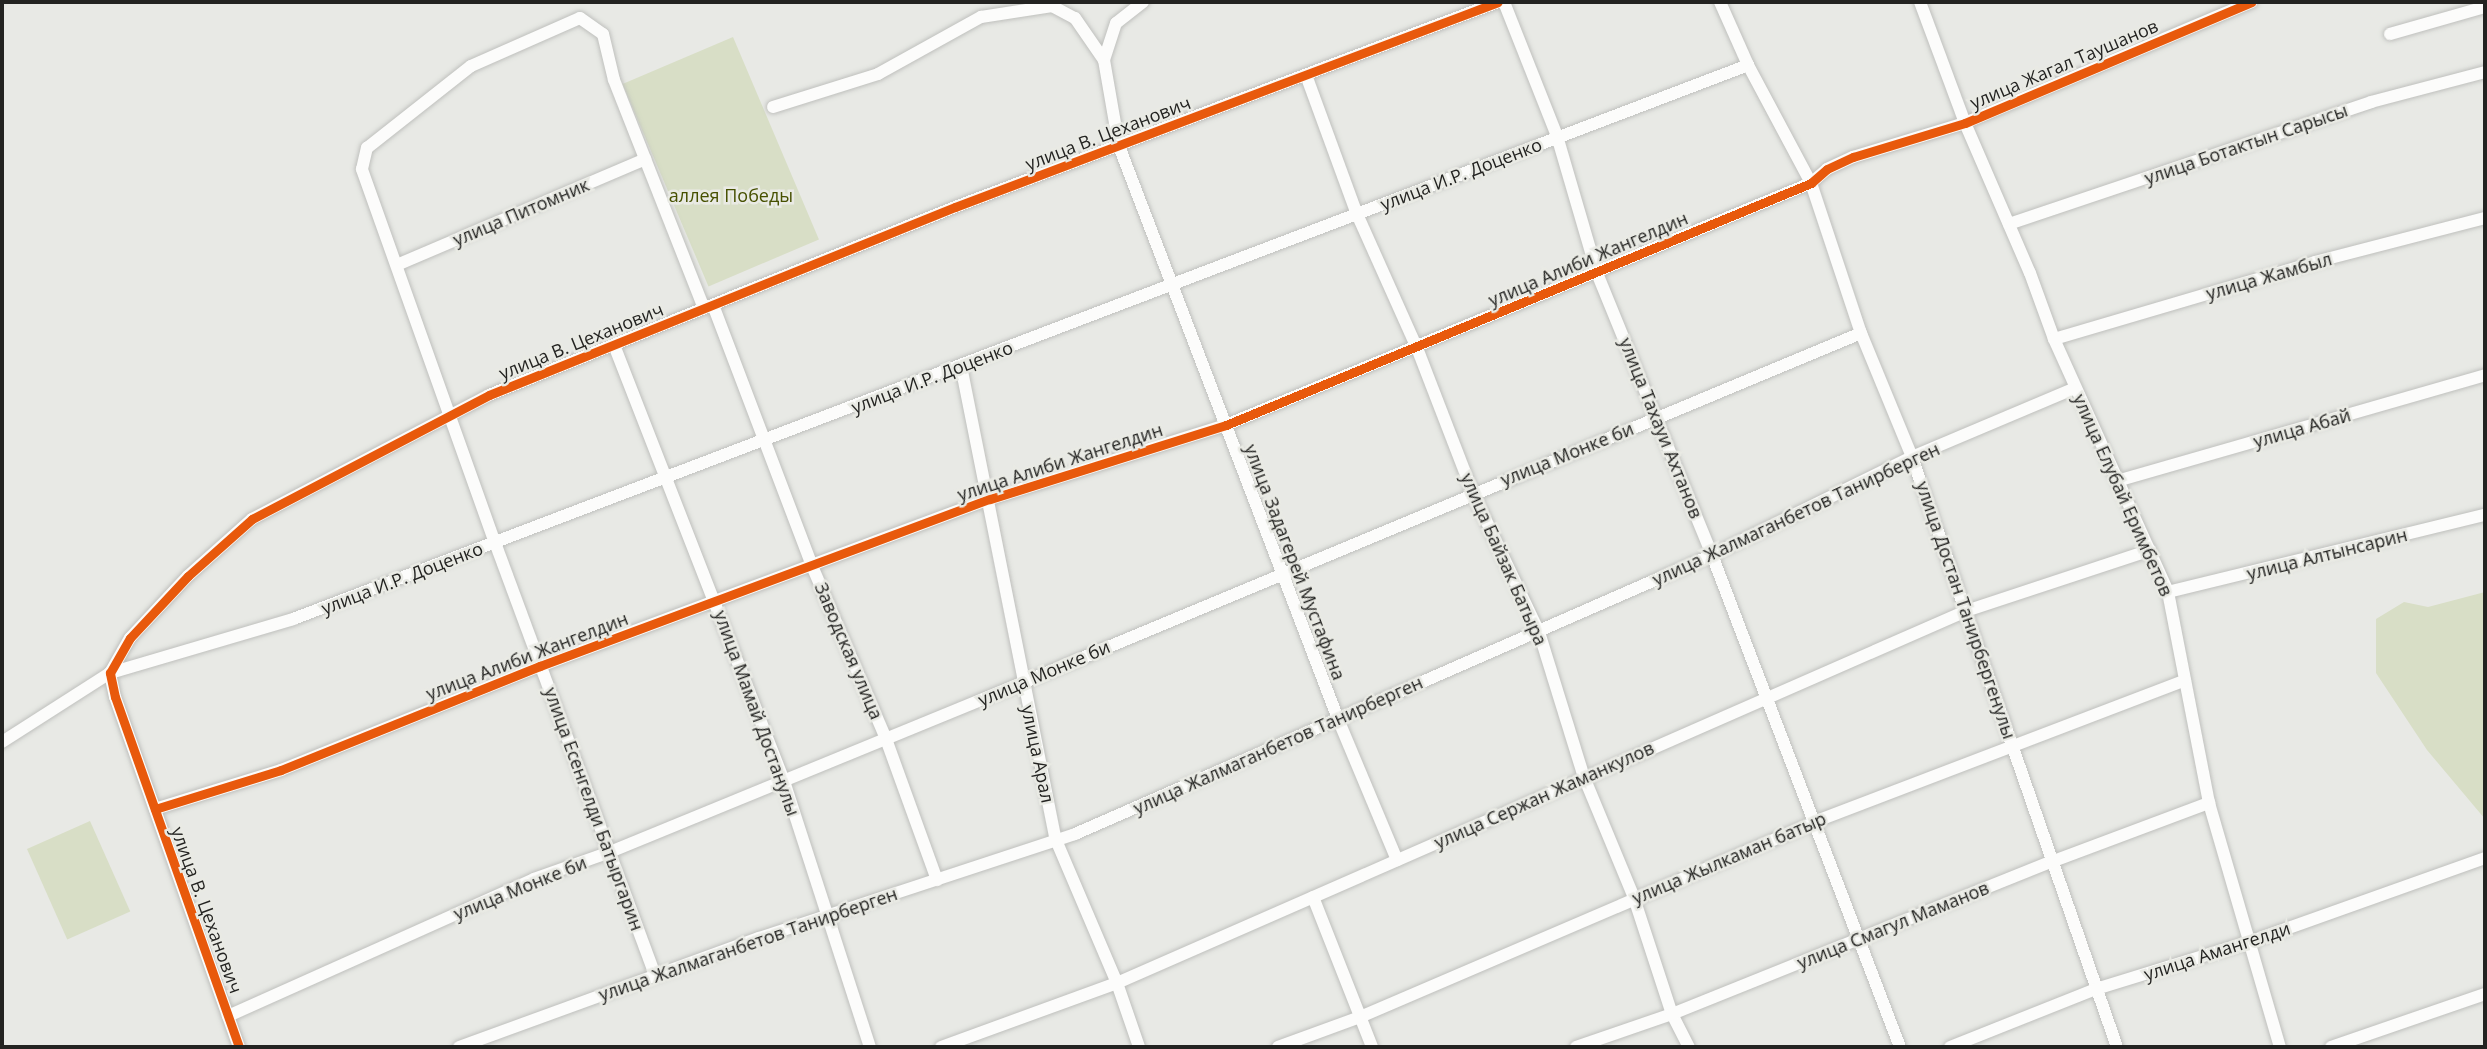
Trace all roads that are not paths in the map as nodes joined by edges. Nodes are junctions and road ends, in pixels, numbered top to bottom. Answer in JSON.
{"nodes":[{"id":1,"x":1141,"y":2,"type":"edge"},
{"id":2,"x":1498,"y":2,"type":"edge"},
{"id":3,"x":1504,"y":2,"type":"edge"},
{"id":4,"x":1720,"y":2,"type":"edge"},
{"id":5,"x":1920,"y":2,"type":"edge"},
{"id":6,"x":2252,"y":2,"type":"edge"},
{"id":7,"x":2485,"y":7,"type":"edge"},
{"id":8,"x":2390,"y":34,"type":"dead end"},
{"id":9,"x":1104,"y":60,"type":"junction"},
{"id":10,"x":1748,"y":65,"type":"junction"},
{"id":11,"x":2485,"y":72,"type":"edge"},
{"id":12,"x":1306,"y":75,"type":"junction"},
{"id":13,"x":773,"y":107,"type":"dead end"},
{"id":14,"x":1965,"y":123,"type":"junction"},
{"id":15,"x":1557,"y":136,"type":"junction"},
{"id":16,"x":1119,"y":146,"type":"junction"},
{"id":17,"x":645,"y":159,"type":"junction"},
{"id":18,"x":362,"y":169,"type":"joint"},
{"id":19,"x":1811,"y":183,"type":"junction"},
{"id":20,"x":1357,"y":214,"type":"junction"},
{"id":21,"x":2485,"y":218,"type":"edge"},
{"id":22,"x":2008,"y":224,"type":"junction"},
{"id":23,"x":397,"y":265,"type":"junction"},
{"id":24,"x":1597,"y":273,"type":"junction"},
{"id":25,"x":1172,"y":286,"type":"junction"},
{"id":26,"x":709,"y":307,"type":"junction"},
{"id":27,"x":1861,"y":333,"type":"junction"},
{"id":28,"x":2054,"y":339,"type":"junction"},
{"id":29,"x":614,"y":345,"type":"junction"},
{"id":30,"x":1417,"y":348,"type":"junction"},
{"id":31,"x":961,"y":366,"type":"junction"},
{"id":32,"x":2485,"y":375,"type":"edge"},
{"id":33,"x":2075,"y":387,"type":"junction"},
{"id":34,"x":450,"y":415,"type":"junction"},
{"id":35,"x":1657,"y":417,"type":"junction"},
{"id":36,"x":1226,"y":425,"type":"junction"},
{"id":37,"x":767,"y":440,"type":"junction"},
{"id":38,"x":1912,"y":457,"type":"junction"},
{"id":39,"x":667,"y":477,"type":"junction"},
{"id":40,"x":2120,"y":480,"type":"junction"},
{"id":41,"x":1473,"y":493,"type":"junction"},
{"id":42,"x":990,"y":499,"type":"junction"},
{"id":43,"x":2485,"y":515,"type":"edge"},
{"id":44,"x":495,"y":543,"type":"junction"},
{"id":45,"x":2150,"y":550,"type":"junction"},
{"id":46,"x":1712,"y":555,"type":"junction"},
{"id":47,"x":812,"y":566,"type":"junction"},
{"id":48,"x":1282,"y":572,"type":"junction"},
{"id":49,"x":2168,"y":592,"type":"junction"},
{"id":50,"x":715,"y":602,"type":"junction"},
{"id":51,"x":1966,"y":611,"type":"junction"},
{"id":52,"x":1539,"y":632,"type":"junction"},
{"id":53,"x":540,"y":666,"type":"junction"},
{"id":54,"x":110,"y":673,"type":"junction"},
{"id":55,"x":2185,"y":680,"type":"junction"},
{"id":56,"x":1023,"y":683,"type":"junction"},
{"id":57,"x":1767,"y":697,"type":"junction"},
{"id":58,"x":1338,"y":719,"type":"junction"},
{"id":59,"x":886,"y":739,"type":"junction"},
{"id":60,"x":2,"y":742,"type":"edge"},
{"id":61,"x":2014,"y":743,"type":"junction"},
{"id":62,"x":1584,"y":777,"type":"junction"},
{"id":63,"x":784,"y":781,"type":"junction"},
{"id":64,"x":2209,"y":803,"type":"junction"},
{"id":65,"x":155,"y":809,"type":"junction"},
{"id":66,"x":1814,"y":822,"type":"junction"},
{"id":67,"x":1056,"y":841,"type":"junction"},
{"id":68,"x":610,"y":852,"type":"junction"},
{"id":69,"x":2485,"y":858,"type":"edge"},
{"id":70,"x":1397,"y":860,"type":"junction"},
{"id":71,"x":2051,"y":862,"type":"junction"},
{"id":72,"x":937,"y":880,"type":"junction"},
{"id":73,"x":1313,"y":897,"type":"junction"},
{"id":74,"x":1633,"y":898,"type":"junction"},
{"id":75,"x":826,"y":915,"type":"junction"},
{"id":76,"x":1858,"y":939,"type":"junction"},
{"id":77,"x":2252,"y":941,"type":"junction"},
{"id":78,"x":655,"y":975,"type":"junction"},
{"id":79,"x":1117,"y":983,"type":"junction"},
{"id":80,"x":2096,"y":989,"type":"junction"},
{"id":81,"x":2485,"y":994,"type":"edge"},
{"id":82,"x":1672,"y":1014,"type":"junction"},
{"id":83,"x":228,"y":1016,"type":"junction"},
{"id":84,"x":1360,"y":1017,"type":"junction"},
{"id":85,"x":239,"y":1046,"type":"edge"},
{"id":86,"x":459,"y":1047,"type":"edge"},
{"id":87,"x":870,"y":1047,"type":"edge"},
{"id":88,"x":942,"y":1047,"type":"edge"},
{"id":89,"x":1139,"y":1047,"type":"edge"},
{"id":90,"x":1278,"y":1047,"type":"edge"},
{"id":91,"x":1372,"y":1047,"type":"edge"},
{"id":92,"x":1577,"y":1047,"type":"edge"},
{"id":93,"x":1689,"y":1047,"type":"edge"},
{"id":94,"x":1900,"y":1047,"type":"edge"},
{"id":95,"x":1950,"y":1047,"type":"edge"},
{"id":96,"x":2117,"y":1047,"type":"edge"},
{"id":97,"x":2280,"y":1047,"type":"edge"},
{"id":98,"x":2332,"y":1047,"type":"edge"}],
"edges":[{"from":1,"to":9,"type":"street","name":"улица Задагерей Мустафина"},
{"from":2,"to":12,"type":"street","name":"улица В. Цеханович"},
{"from":3,"to":15,"type":"street","name":"улица Тахауи Ахтанов"},
{"from":4,"to":10,"type":"street","name":"улица Достан Танирбергенулы"},
{"from":5,"to":14,"type":"street","name":"улица Елубай Еримбетов"},
{"from":6,"to":14,"type":"street","name":"улица Жагал Таушанов"},
{"from":7,"to":8,"type":"street"},
{"from":9,"to":13,"type":"street"},
{"from":9,"to":16,"type":"street","name":"улица Задагерей Мустафина"},
{"from":10,"to":15,"type":"street","name":"улица И.Р. Доценко"},
{"from":10,"to":19,"type":"street","name":"улица Достан Танирбергенулы"},
{"from":11,"to":22,"type":"street","name":"улица Ботактын Сарысы"},
{"from":12,"to":16,"type":"street","name":"улица В. Цеханович"},
{"from":12,"to":20,"type":"street","name":"улица Байзак Батыра"},
{"from":14,"to":19,"type":"street","name":"улица Алиби Жангелдин"},
{"from":14,"to":22,"type":"street","name":"улица Елубай Еримбетов"},
{"from":15,"to":20,"type":"street","name":"улица И.Р. Доценко"},
{"from":15,"to":24,"type":"street","name":"улица Тахауи Ахтанов"},
{"from":16,"to":25,"type":"street","name":"улица Задагерей Мустафина"},
{"from":16,"to":26,"type":"street","name":"улица В. Цеханович"},
{"from":17,"to":18,"type":"street","name":"Заводская улица"},
{"from":17,"to":23,"type":"street","name":"улица Питомник"},
{"from":17,"to":26,"type":"street","name":"Заводская улица"},
{"from":18,"to":23,"type":"street","name":"улица Есенгелди Батыргарин"},
{"from":19,"to":24,"type":"street","name":"улица Алиби Жангелдин"},
{"from":19,"to":27,"type":"street","name":"улица Достан Танирбергенулы"},
{"from":20,"to":25,"type":"street","name":"улица И.Р. Доценко"},
{"from":20,"to":30,"type":"street","name":"улица Байзак Батыра"},
{"from":21,"to":28,"type":"street","name":"улица Жамбыл"},
{"from":22,"to":28,"type":"street","name":"улица Елубай Еримбетов"},
{"from":23,"to":34,"type":"street","name":"улица Есенгелди Батыргарин"},
{"from":24,"to":30,"type":"street","name":"улица Алиби Жангелдин"},
{"from":24,"to":35,"type":"street","name":"улица Тахауи Ахтанов"},
{"from":25,"to":31,"type":"street","name":"улица И.Р. Доценко"},
{"from":25,"to":36,"type":"street","name":"улица Задагерей Мустафина"},
{"from":26,"to":29,"type":"street","name":"улица В. Цеханович"},
{"from":26,"to":37,"type":"street","name":"Заводская улица"},
{"from":27,"to":35,"type":"street","name":"улица Монке би"},
{"from":27,"to":38,"type":"street","name":"улица Достан Танирбергенулы"},
{"from":28,"to":33,"type":"street","name":"улица Елубай Еримбетов"},
{"from":29,"to":34,"type":"street","name":"улица В. Цеханович"},
{"from":29,"to":39,"type":"street","name":"улица Мамай Достанулы"},
{"from":30,"to":36,"type":"street","name":"улица Алиби Жангелдин"},
{"from":30,"to":41,"type":"street","name":"улица Байзак Батыра"},
{"from":31,"to":37,"type":"street","name":"улица И.Р. Доценко"},
{"from":31,"to":42,"type":"street","name":"улица Арал"},
{"from":32,"to":40,"type":"street","name":"улица Абай"},
{"from":33,"to":38,"type":"street","name":"улица Жалмаганбетов Танирберген"},
{"from":33,"to":40,"type":"street","name":"улица Елубай Еримбетов"},
{"from":34,"to":44,"type":"street","name":"улица Есенгелди Батыргарин"},
{"from":34,"to":54,"type":"street","name":"улица В. Цеханович"},
{"from":35,"to":41,"type":"street","name":"улица Монке би"},
{"from":35,"to":46,"type":"street","name":"улица Тахауи Ахтанов"},
{"from":36,"to":42,"type":"street","name":"улица Алиби Жангелдин"},
{"from":36,"to":48,"type":"street","name":"улица Задагерей Мустафина"},
{"from":37,"to":39,"type":"street","name":"улица И.Р. Доценко"},
{"from":37,"to":47,"type":"street","name":"Заводская улица"},
{"from":38,"to":46,"type":"street","name":"улица Жалмаганбетов Танирберген"},
{"from":38,"to":51,"type":"street","name":"улица Достан Танирбергенулы"},
{"from":39,"to":44,"type":"street","name":"улица И.Р. Доценко"},
{"from":39,"to":50,"type":"street","name":"улица Мамай Достанулы"},
{"from":40,"to":45,"type":"street","name":"улица Елубай Еримбетов"},
{"from":41,"to":48,"type":"street","name":"улица Монке би"},
{"from":41,"to":52,"type":"street","name":"улица Байзак Батыра"},
{"from":42,"to":47,"type":"street","name":"улица Алиби Жангелдин"},
{"from":42,"to":56,"type":"street","name":"улица Арал"},
{"from":43,"to":49,"type":"street","name":"улица Алтынсарин"},
{"from":44,"to":53,"type":"street","name":"улица Есенгелди Батыргарин"},
{"from":44,"to":54,"type":"street","name":"улица И.Р. Доценко"},
{"from":45,"to":49,"type":"street","name":"улица Елубай Еримбетов"},
{"from":45,"to":51,"type":"street","name":"улица Сержан Жаманкулов"},
{"from":46,"to":52,"type":"street","name":"улица Жалмаганбетов Танирберген"},
{"from":46,"to":57,"type":"street","name":"улица Тахауи Ахтанов"},
{"from":47,"to":50,"type":"street","name":"улица Алиби Жангелдин"},
{"from":47,"to":59,"type":"street","name":"Заводская улица"},
{"from":48,"to":56,"type":"street","name":"улица Монке би"},
{"from":48,"to":58,"type":"street","name":"улица Задагерей Мустафина"},
{"from":49,"to":55,"type":"street","name":"улица Елубай Еримбетов"},
{"from":50,"to":53,"type":"street","name":"улица Алиби Жангелдин"},
{"from":50,"to":63,"type":"street","name":"улица Мамай Достанулы"},
{"from":51,"to":57,"type":"street","name":"улица Сержан Жаманкулов"},
{"from":51,"to":61,"type":"street","name":"улица Достан Танирбергенулы"},
{"from":52,"to":58,"type":"street","name":"улица Жалмаганбетов Танирберген"},
{"from":52,"to":62,"type":"street","name":"улица Байзак Батыра"},
{"from":53,"to":65,"type":"street","name":"улица Алиби Жангелдин"},
{"from":53,"to":68,"type":"street","name":"улица Есенгелди Батыргарин"},
{"from":54,"to":60,"type":"street"},
{"from":54,"to":65,"type":"street","name":"улица В. Цеханович"},
{"from":55,"to":61,"type":"street","name":"улица Жылкаман батыр"},
{"from":55,"to":64,"type":"street","name":"улица Елубай Еримбетов"},
{"from":56,"to":59,"type":"street","name":"улица Монке би"},
{"from":56,"to":67,"type":"street","name":"улица Арал"},
{"from":57,"to":62,"type":"street","name":"улица Сержан Жаманкулов"},
{"from":57,"to":66,"type":"street","name":"улица Тахауи Ахтанов"},
{"from":58,"to":67,"type":"street","name":"улица Жалмаганбетов Танирберген"},
{"from":58,"to":70,"type":"street","name":"улица Задагерей Мустафина"},
{"from":59,"to":63,"type":"street","name":"улица Монке би"},
{"from":59,"to":72,"type":"street","name":"Заводская улица"},
{"from":61,"to":66,"type":"street","name":"улица Жылкаман батыр"},
{"from":61,"to":71,"type":"street","name":"улица Достан Танирбергенулы"},
{"from":62,"to":70,"type":"street","name":"улица Сержан Жаманкулов"},
{"from":62,"to":74,"type":"street","name":"улица Байзак Батыра"},
{"from":63,"to":68,"type":"street","name":"улица Монке би"},
{"from":63,"to":75,"type":"street","name":"улица Мамай Достанулы"},
{"from":64,"to":71,"type":"street","name":"улица Смагул Маманов"},
{"from":64,"to":77,"type":"street","name":"улица Елубай Еримбетов"},
{"from":65,"to":83,"type":"street","name":"улица В. Цеханович"},
{"from":66,"to":74,"type":"street","name":"улица Жылкаман батыр"},
{"from":66,"to":76,"type":"street","name":"улица Тахауи Ахтанов"},
{"from":67,"to":72,"type":"street","name":"улица Жалмаганбетов Танирберген"},
{"from":67,"to":79,"type":"street","name":"улица Арал"},
{"from":68,"to":78,"type":"street","name":"улица Есенгелди Батыргарин"},
{"from":68,"to":83,"type":"street","name":"улица Монке би"},
{"from":69,"to":77,"type":"street","name":"улица Амангелди"},
{"from":70,"to":73,"type":"street","name":"улица Сержан Жаманкулов"},
{"from":71,"to":76,"type":"street","name":"улица Смагул Маманов"},
{"from":71,"to":80,"type":"street","name":"улица Достан Танирбергенулы"},
{"from":72,"to":75,"type":"street","name":"улица Жалмаганбетов Танирберген"},
{"from":73,"to":79,"type":"street","name":"улица Сержан Жаманкулов"},
{"from":73,"to":84,"type":"street"},
{"from":74,"to":82,"type":"street","name":"улица Байзак Батыра"},
{"from":74,"to":84,"type":"street","name":"улица Жылкаман батыр"},
{"from":75,"to":78,"type":"street","name":"улица Жалмаганбетов Танирберген"},
{"from":75,"to":87,"type":"street","name":"улица Мамай Достанулы"},
{"from":76,"to":82,"type":"street","name":"улица Смагул Маманов"},
{"from":76,"to":94,"type":"street","name":"улица Тахауи Ахтанов"},
{"from":77,"to":80,"type":"street","name":"улица Амангелди"},
{"from":77,"to":97,"type":"street","name":"улица Елубай Еримбетов"},
{"from":78,"to":86,"type":"street","name":"улица Жалмаганбетов Танирберген"},
{"from":79,"to":88,"type":"street","name":"улица Сержан Жаманкулов"},
{"from":79,"to":89,"type":"street","name":"улица Арал"},
{"from":80,"to":95,"type":"street","name":"улица Амангелди"},
{"from":80,"to":96,"type":"street","name":"улица Достан Танирбергенулы"},
{"from":81,"to":98,"type":"street"},
{"from":82,"to":92,"type":"street","name":"улица Смагул Маманов"},
{"from":82,"to":93,"type":"street","name":"улица Байзак Батыра"},
{"from":83,"to":85,"type":"street","name":"улица В. Цеханович"},
{"from":84,"to":90,"type":"street","name":"улица Жылкаман батыр"},
{"from":84,"to":91,"type":"street"}]}
